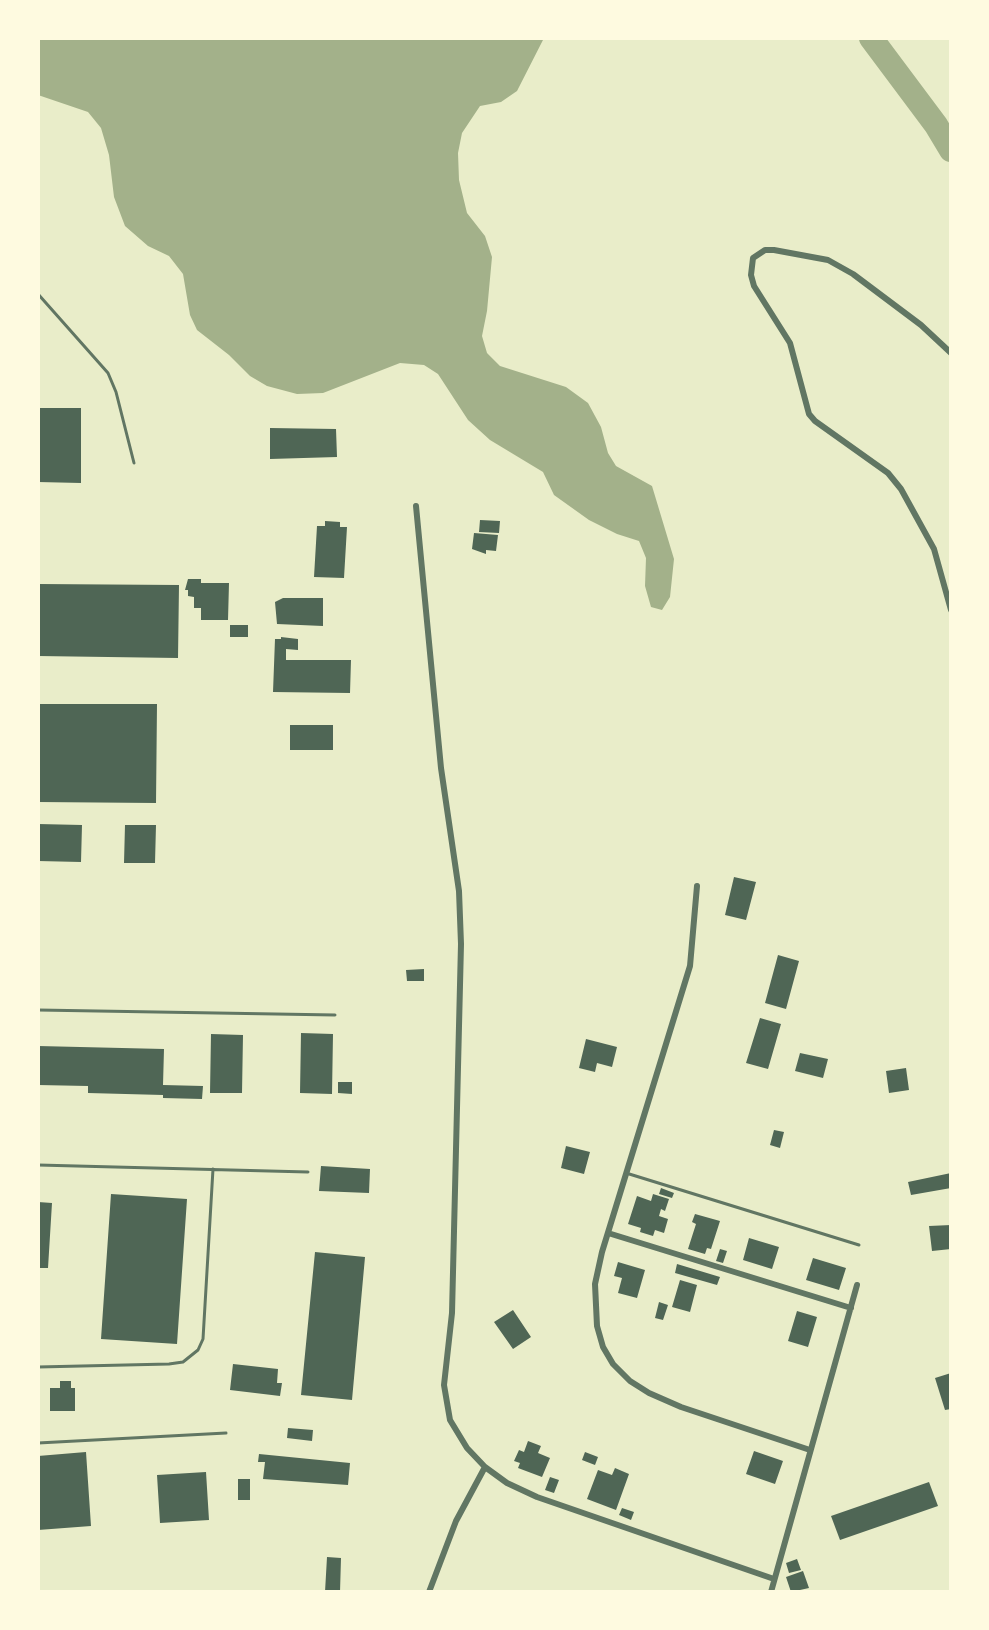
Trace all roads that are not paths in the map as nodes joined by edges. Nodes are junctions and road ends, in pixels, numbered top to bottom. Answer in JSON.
{"nodes":[{"id":1,"x":38,"y":294,"type":"edge"},
{"id":2,"x":951,"y":353,"type":"edge"},
{"id":3,"x":134,"y":463,"type":"dead end"},
{"id":4,"x":416,"y":506,"type":"dead end"},
{"id":5,"x":951,"y":610,"type":"edge"},
{"id":6,"x":697,"y":886,"type":"dead end"},
{"id":7,"x":38,"y":1010,"type":"edge"},
{"id":8,"x":335,"y":1015,"type":"dead end"},
{"id":9,"x":38,"y":1165,"type":"edge"},
{"id":10,"x":213,"y":1169,"type":"junction"},
{"id":11,"x":308,"y":1172,"type":"dead end"},
{"id":12,"x":626,"y":1173,"type":"junction"},
{"id":13,"x":608,"y":1233,"type":"junction"},
{"id":14,"x":859,"y":1245,"type":"dead end"},
{"id":15,"x":857,"y":1285,"type":"dead end"},
{"id":16,"x":851,"y":1308,"type":"junction"},
{"id":17,"x":38,"y":1367,"type":"edge"},
{"id":18,"x":226,"y":1433,"type":"dead end"},
{"id":19,"x":38,"y":1443,"type":"edge"},
{"id":20,"x":810,"y":1450,"type":"junction"},
{"id":21,"x":485,"y":1467,"type":"junction"},
{"id":22,"x":774,"y":1579,"type":"junction"},
{"id":23,"x":429,"y":1592,"type":"edge"},
{"id":24,"x":771,"y":1592,"type":"edge"}],
"edges":[{"from":1,"to":3,"type":"lane"},
{"from":2,"to":5,"type":"street"},
{"from":4,"to":21,"type":"street"},
{"from":6,"to":12,"type":"street"},
{"from":7,"to":8,"type":"lane"},
{"from":9,"to":10,"type":"lane"},
{"from":10,"to":11,"type":"lane"},
{"from":10,"to":17,"type":"lane"},
{"from":12,"to":13,"type":"street"},
{"from":12,"to":14,"type":"lane"},
{"from":13,"to":16,"type":"street"},
{"from":13,"to":20,"type":"street"},
{"from":15,"to":16,"type":"street"},
{"from":16,"to":20,"type":"street"},
{"from":18,"to":19,"type":"lane"},
{"from":20,"to":22,"type":"street"},
{"from":21,"to":22,"type":"street"},
{"from":21,"to":23,"type":"street"},
{"from":22,"to":24,"type":"street"}]}
